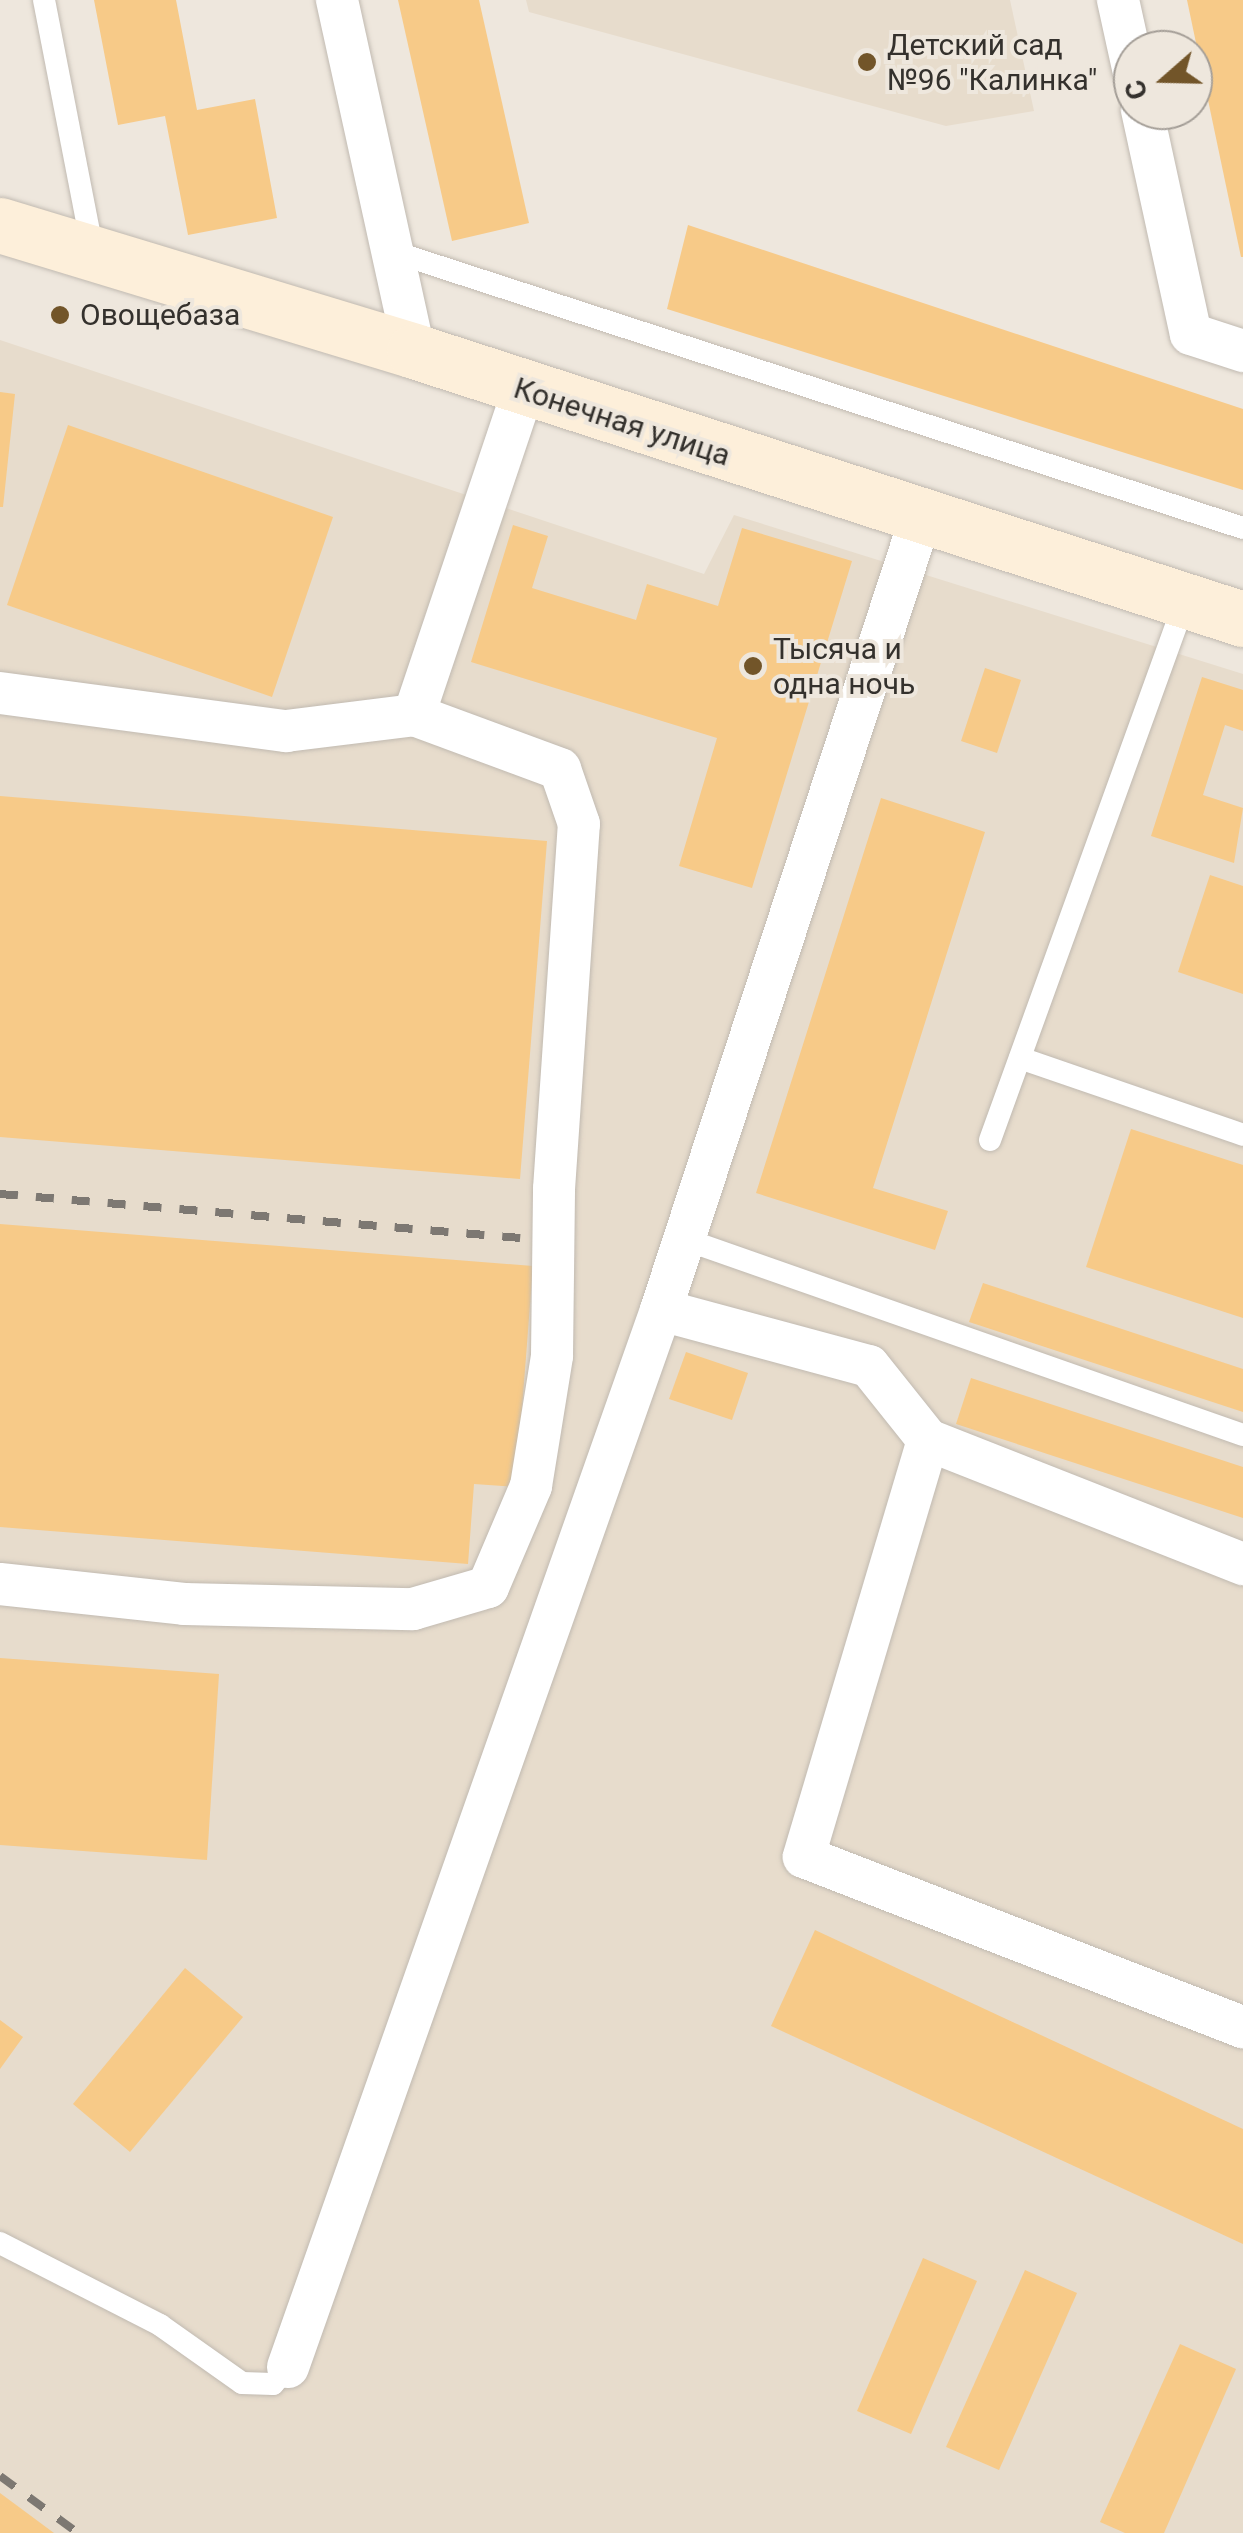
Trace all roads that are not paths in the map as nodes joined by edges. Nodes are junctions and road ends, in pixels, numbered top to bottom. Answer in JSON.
{"nodes":[{"id":1,"x":44,"y":0,"type":"edge"},
{"id":2,"x":337,"y":0,"type":"edge"},
{"id":3,"x":1118,"y":0,"type":"edge"},
{"id":4,"x":1125,"y":30,"type":"edge"},
{"id":5,"x":1146,"y":130,"type":"edge"},
{"id":6,"x":0,"y":225,"type":"edge"},
{"id":7,"x":391,"y":251,"type":"junction"},
{"id":8,"x":94,"y":255,"type":"junction"},
{"id":9,"x":414,"y":351,"type":"junction"},
{"id":10,"x":1243,"y":351,"type":"edge"},
{"id":11,"x":523,"y":391,"type":"junction"},
{"id":12,"x":921,"y":517,"type":"junction"},
{"id":13,"x":1243,"y":528,"type":"edge"},
{"id":14,"x":1185,"y":601,"type":"junction"},
{"id":15,"x":1243,"y":619,"type":"edge"},
{"id":16,"x":0,"y":693,"type":"edge"},
{"id":17,"x":414,"y":715,"type":"junction"},
{"id":18,"x":1020,"y":1058,"type":"junction"},
{"id":19,"x":1243,"y":1135,"type":"edge"},
{"id":20,"x":990,"y":1140,"type":"dead end"},
{"id":21,"x":684,"y":1239,"type":"junction"},
{"id":22,"x":660,"y":1310,"type":"junction"},
{"id":23,"x":1243,"y":1436,"type":"edge"},
{"id":24,"x":928,"y":1440,"type":"junction"},
{"id":25,"x":1243,"y":1564,"type":"edge"},
{"id":26,"x":0,"y":1584,"type":"edge"},
{"id":27,"x":1243,"y":2027,"type":"edge"},
{"id":28,"x":0,"y":2242,"type":"edge"},
{"id":29,"x":288,"y":2367,"type":"joint"}],
"edges":[{"from":1,"to":8,"type":"lane"},
{"from":2,"to":7,"type":"street"},
{"from":3,"to":4,"type":"street"},
{"from":5,"to":10,"type":"street"},
{"from":6,"to":8,"type":"street","name":"Конечная улица"},
{"from":7,"to":9,"type":"street"},
{"from":7,"to":13,"type":"lane"},
{"from":8,"to":9,"type":"street","name":"Конечная улица"},
{"from":9,"to":11,"type":"street","name":"Конечная улица"},
{"from":11,"to":12,"type":"street","name":"Конечная улица"},
{"from":11,"to":17,"type":"street"},
{"from":12,"to":14,"type":"street","name":"Конечная улица"},
{"from":12,"to":21,"type":"street"},
{"from":14,"to":15,"type":"street","name":"Конечная улица"},
{"from":14,"to":18,"type":"lane"},
{"from":16,"to":17,"type":"street"},
{"from":17,"to":26,"type":"street"},
{"from":18,"to":19,"type":"lane"},
{"from":18,"to":20,"type":"lane"},
{"from":21,"to":22,"type":"street"},
{"from":21,"to":23,"type":"lane"},
{"from":22,"to":24,"type":"street"},
{"from":22,"to":29,"type":"street"},
{"from":24,"to":25,"type":"street"},
{"from":24,"to":27,"type":"street"},
{"from":28,"to":29,"type":"lane"}]}
